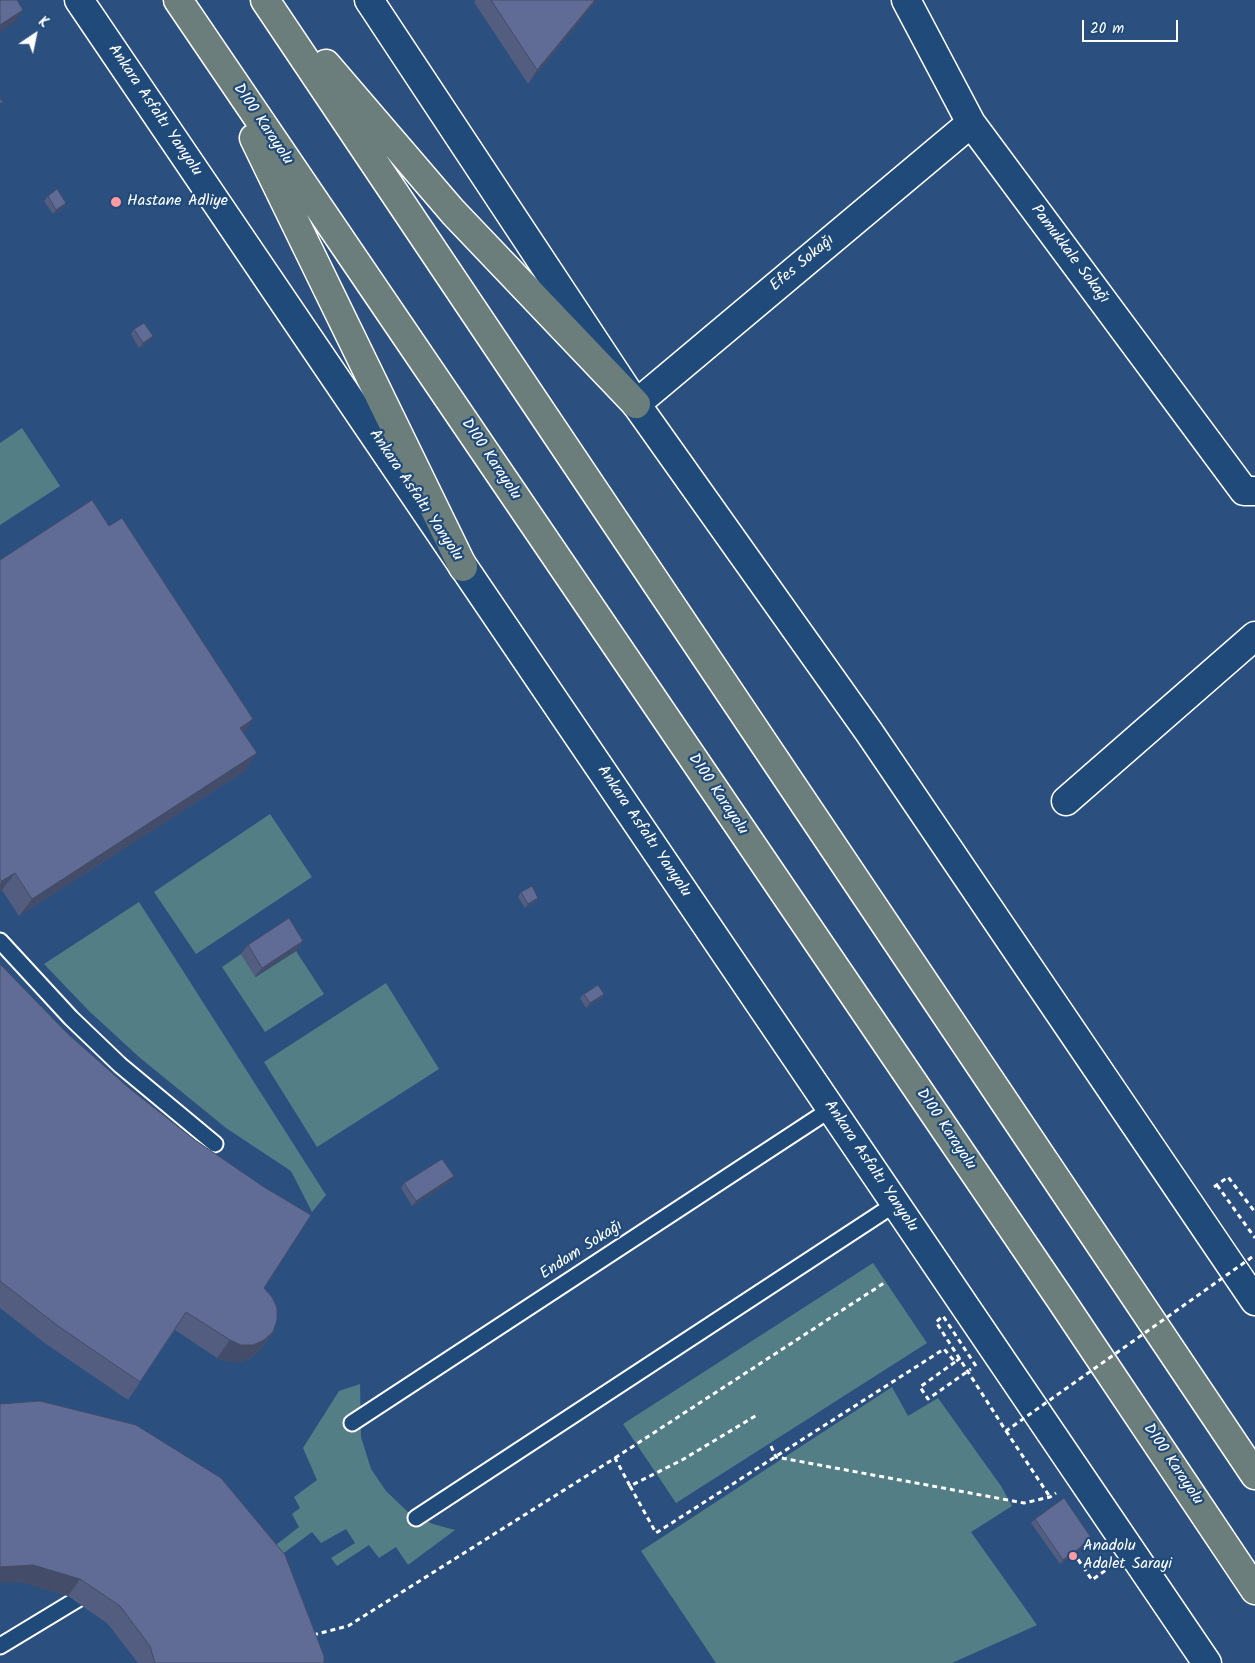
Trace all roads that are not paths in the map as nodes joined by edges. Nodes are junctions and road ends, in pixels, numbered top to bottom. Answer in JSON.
{"nodes":[{"id":1,"x":79,"y":0,"type":"edge"},
{"id":2,"x":178,"y":0,"type":"edge"},
{"id":3,"x":265,"y":0,"type":"edge"},
{"id":4,"x":272,"y":0,"type":"edge"},
{"id":5,"x":369,"y":0,"type":"edge"},
{"id":6,"x":906,"y":0,"type":"edge"},
{"id":7,"x":212,"y":52,"type":"junction"},
{"id":8,"x":970,"y":123,"type":"junction"},
{"id":9,"x":636,"y":404,"type":"junction"},
{"id":10,"x":1255,"y":491,"type":"edge"},
{"id":11,"x":463,"y":568,"type":"junction"},
{"id":12,"x":1255,"y":636,"type":"edge"},
{"id":13,"x":1066,"y":801,"type":"dead end"},
{"id":14,"x":0,"y":941,"type":"edge"},
{"id":15,"x":831,"y":1109,"type":"junction"},
{"id":16,"x":215,"y":1144,"type":"dead end"},
{"id":17,"x":895,"y":1204,"type":"junction"},
{"id":18,"x":1255,"y":1301,"type":"edge"},
{"id":19,"x":352,"y":1423,"type":"dead end"},
{"id":20,"x":1255,"y":1475,"type":"edge"},
{"id":21,"x":416,"y":1518,"type":"dead end"},
{"id":22,"x":101,"y":1585,"type":"edge"},
{"id":23,"x":1255,"y":1590,"type":"edge"},
{"id":24,"x":0,"y":1646,"type":"edge"},
{"id":25,"x":1206,"y":1663,"type":"edge"}],
"edges":[{"from":1,"to":11,"type":"main road","name":"Ankara Asfaltı Yanyolu"},
{"from":2,"to":7,"type":"highway","name":"D100 Karayolu"},
{"from":3,"to":20,"type":"highway"},
{"from":4,"to":9,"type":"highway"},
{"from":5,"to":9,"type":"main road"},
{"from":6,"to":8,"type":"main road","name":"Pamukkale Sokağı"},
{"from":7,"to":11,"type":"highway"},
{"from":7,"to":23,"type":"highway","name":"D100 Karayolu"},
{"from":8,"to":9,"type":"main road","name":"Efes Sokağı"},
{"from":8,"to":10,"type":"main road","name":"Pamukkale Sokağı"},
{"from":9,"to":18,"type":"main road"},
{"from":11,"to":15,"type":"main road","name":"Ankara Asfaltı Yanyolu"},
{"from":12,"to":13,"type":"main road"},
{"from":14,"to":16,"type":"lane"},
{"from":15,"to":17,"type":"main road","name":"Ankara Asfaltı Yanyolu"},
{"from":15,"to":19,"type":"lane","name":"Endam Sokağı"},
{"from":17,"to":21,"type":"lane"},
{"from":17,"to":25,"type":"main road","name":"Ankara Asfaltı Yanyolu"},
{"from":22,"to":24,"type":"lane"}]}
